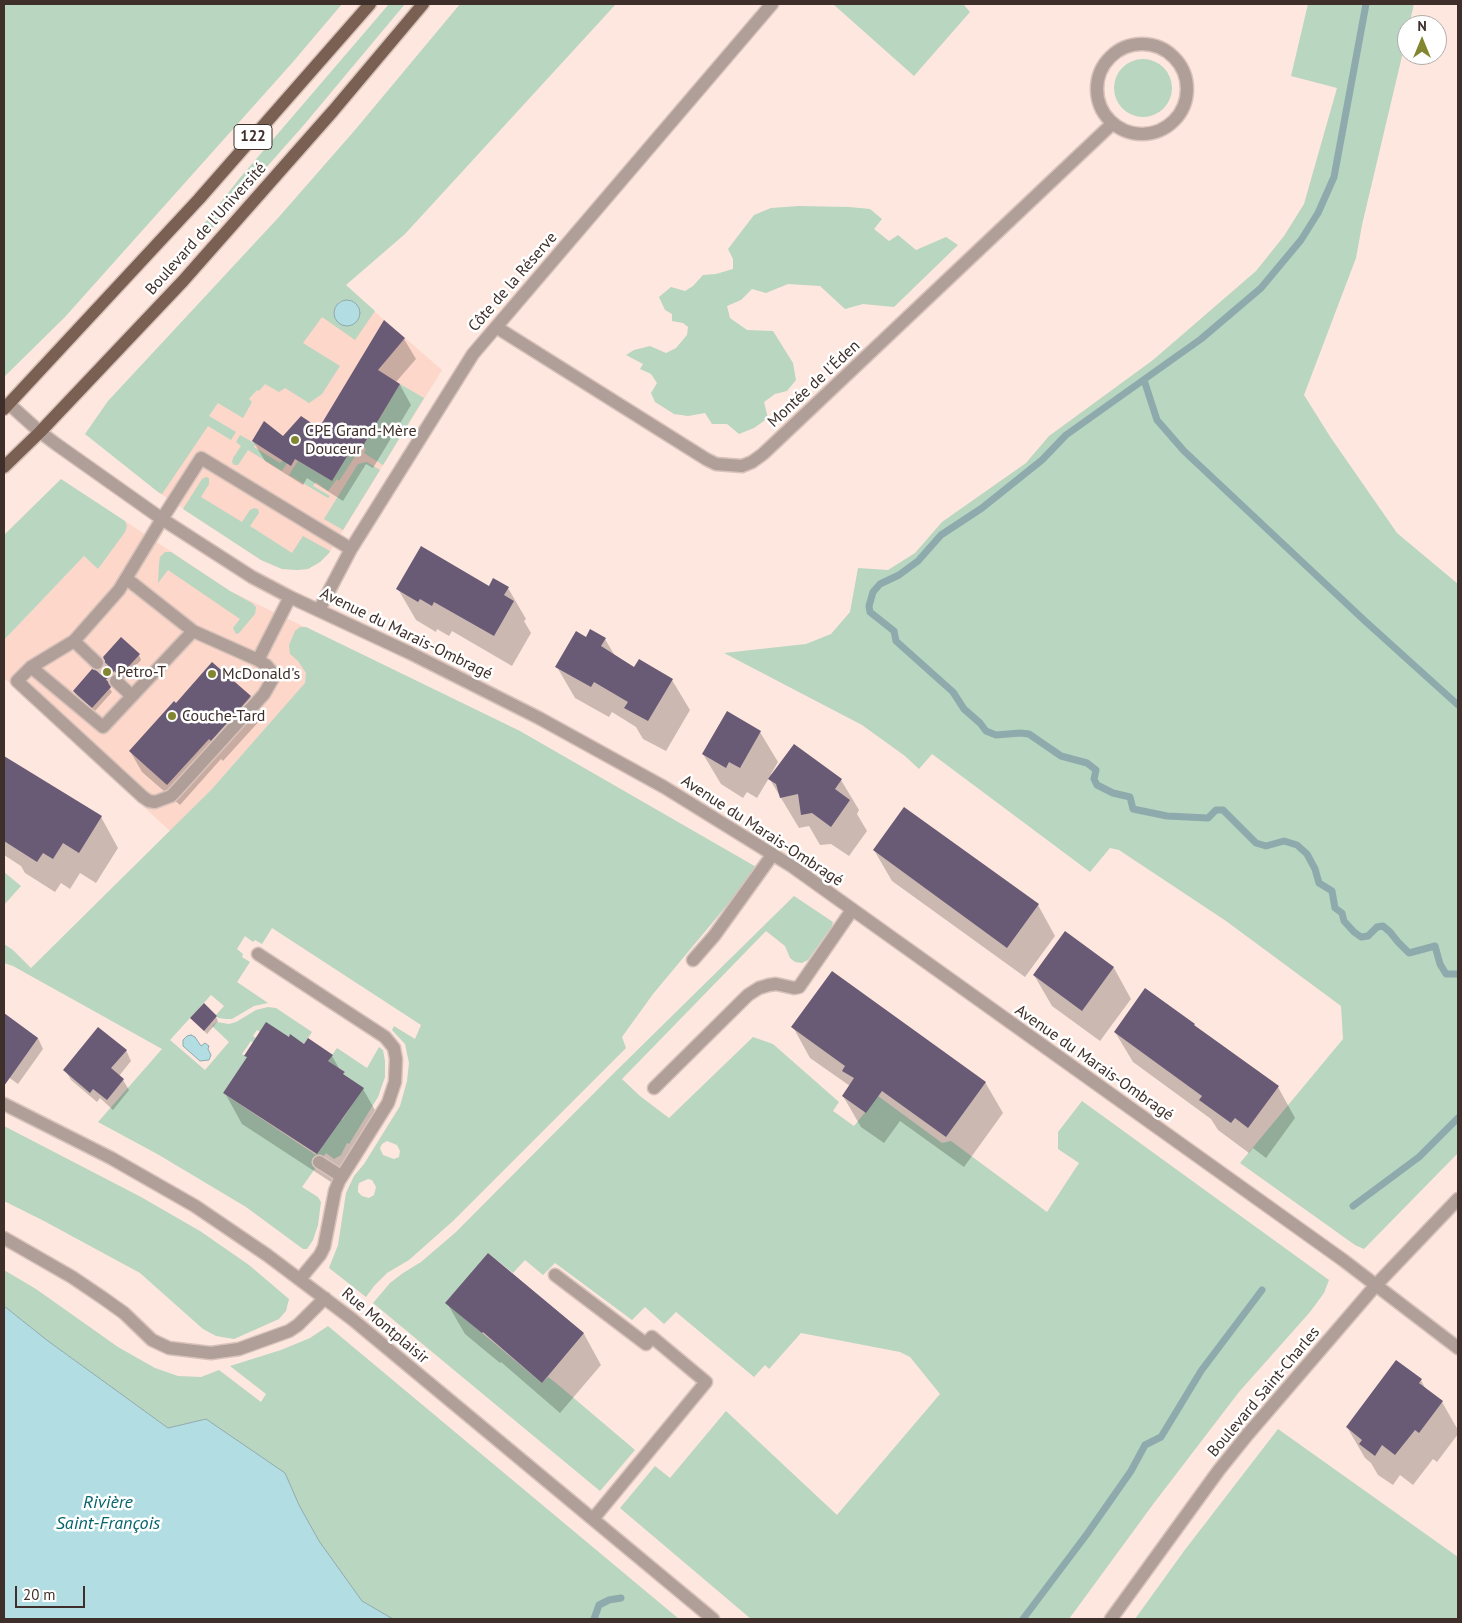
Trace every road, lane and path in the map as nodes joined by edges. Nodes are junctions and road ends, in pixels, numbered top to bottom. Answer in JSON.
{"nodes":[{"id":1,"x":370,"y":4,"type":"edge"},
{"id":2,"x":423,"y":4,"type":"edge"},
{"id":3,"x":772,"y":4,"type":"edge"},
{"id":4,"x":1112,"y":124,"type":"junction"},
{"id":5,"x":496,"y":327,"type":"junction"},
{"id":6,"x":6,"y":406,"type":"edge"},
{"id":7,"x":40,"y":432,"type":"junction"},
{"id":8,"x":4,"y":467,"type":"edge"},
{"id":9,"x":162,"y":519,"type":"junction"},
{"id":10,"x":351,"y":550,"type":"junction"},
{"id":11,"x":126,"y":579,"type":"junction"},
{"id":12,"x":290,"y":597,"type":"junction"},
{"id":13,"x":319,"y":610,"type":"junction"},
{"id":14,"x":193,"y":631,"type":"junction"},
{"id":15,"x":74,"y":641,"type":"junction"},
{"id":16,"x":258,"y":660,"type":"junction"},
{"id":17,"x":98,"y":664,"type":"tunnel mouth"},
{"id":18,"x":31,"y":667,"type":"junction"},
{"id":19,"x":116,"y":681,"type":"tunnel mouth"},
{"id":20,"x":132,"y":696,"type":"junction"},
{"id":21,"x":773,"y":854,"type":"junction"},
{"id":22,"x":852,"y":910,"type":"junction"},
{"id":23,"x":258,"y":954,"type":"dead end"},
{"id":24,"x":693,"y":960,"type":"dead end"},
{"id":25,"x":654,"y":1088,"type":"dead end"},
{"id":26,"x":4,"y":1104,"type":"edge"},
{"id":27,"x":320,"y":1162,"type":"dead end"},
{"id":28,"x":341,"y":1176,"type":"junction"},
{"id":29,"x":1458,"y":1199,"type":"edge"},
{"id":30,"x":4,"y":1238,"type":"edge"},
{"id":31,"x":555,"y":1274,"type":"dead end"},
{"id":32,"x":300,"y":1279,"type":"junction"},
{"id":33,"x":1376,"y":1286,"type":"junction"},
{"id":34,"x":325,"y":1298,"type":"junction"},
{"id":35,"x":1458,"y":1348,"type":"edge"},
{"id":36,"x":593,"y":1519,"type":"junction"},
{"id":37,"x":713,"y":1619,"type":"edge"},
{"id":38,"x":1111,"y":1619,"type":"edge"}],
"edges":[{"from":1,"to":6,"type":"main road","name":"Boulevard de l'Université","number":"122"},
{"from":2,"to":7,"type":"main road","name":"Boulevard de l'Université"},
{"from":3,"to":5,"type":"street","name":"Côte de la Réserve"},
{"from":4,"to":4,"type":"street"},
{"from":4,"to":5,"type":"street","name":"Montée de l'Éden"},
{"from":5,"to":10,"type":"street","name":"Côte de la Réserve"},
{"from":6,"to":7,"type":"street","name":"Avenue du Marais-Ombragé"},
{"from":7,"to":8,"type":"main road","name":"Boulevard de l'Université"},
{"from":7,"to":9,"type":"street","name":"Avenue du Marais-Ombragé"},
{"from":9,"to":10,"type":"street"},
{"from":9,"to":11,"type":"street"},
{"from":9,"to":12,"type":"street","name":"Avenue du Marais-Ombragé"},
{"from":10,"to":13,"type":"street","name":"Côte de la Réserve"},
{"from":11,"to":14,"type":"street"},
{"from":11,"to":15,"type":"street"},
{"from":12,"to":13,"type":"street","name":"Avenue du Marais-Ombragé"},
{"from":12,"to":16,"type":"street"},
{"from":13,"to":21,"type":"street","name":"Avenue du Marais-Ombragé"},
{"from":14,"to":16,"type":"street"},
{"from":14,"to":20,"type":"street"},
{"from":15,"to":17,"type":"street"},
{"from":15,"to":18,"type":"street"},
{"from":16,"to":18,"type":"street"},
{"from":18,"to":20,"type":"street"},
{"from":19,"to":20,"type":"street"},
{"from":21,"to":22,"type":"street","name":"Avenue du Marais-Ombragé"},
{"from":21,"to":24,"type":"street"},
{"from":22,"to":25,"type":"street"},
{"from":22,"to":33,"type":"street","name":"Avenue du Marais-Ombragé"},
{"from":23,"to":28,"type":"street"},
{"from":26,"to":32,"type":"street","name":"Rue Montplaisir"},
{"from":27,"to":28,"type":"street"},
{"from":28,"to":32,"type":"street"},
{"from":29,"to":33,"type":"street","name":"Boulevard Saint-Charles"},
{"from":30,"to":34,"type":"street"},
{"from":31,"to":36,"type":"street"},
{"from":32,"to":34,"type":"street","name":"Rue Montplaisir"},
{"from":33,"to":35,"type":"street","name":"Avenue du Marais-Ombragé"},
{"from":33,"to":38,"type":"street","name":"Boulevard Saint-Charles"},
{"from":34,"to":36,"type":"street","name":"Rue Montplaisir"},
{"from":36,"to":37,"type":"street","name":"Rue Montplaisir"}]}
